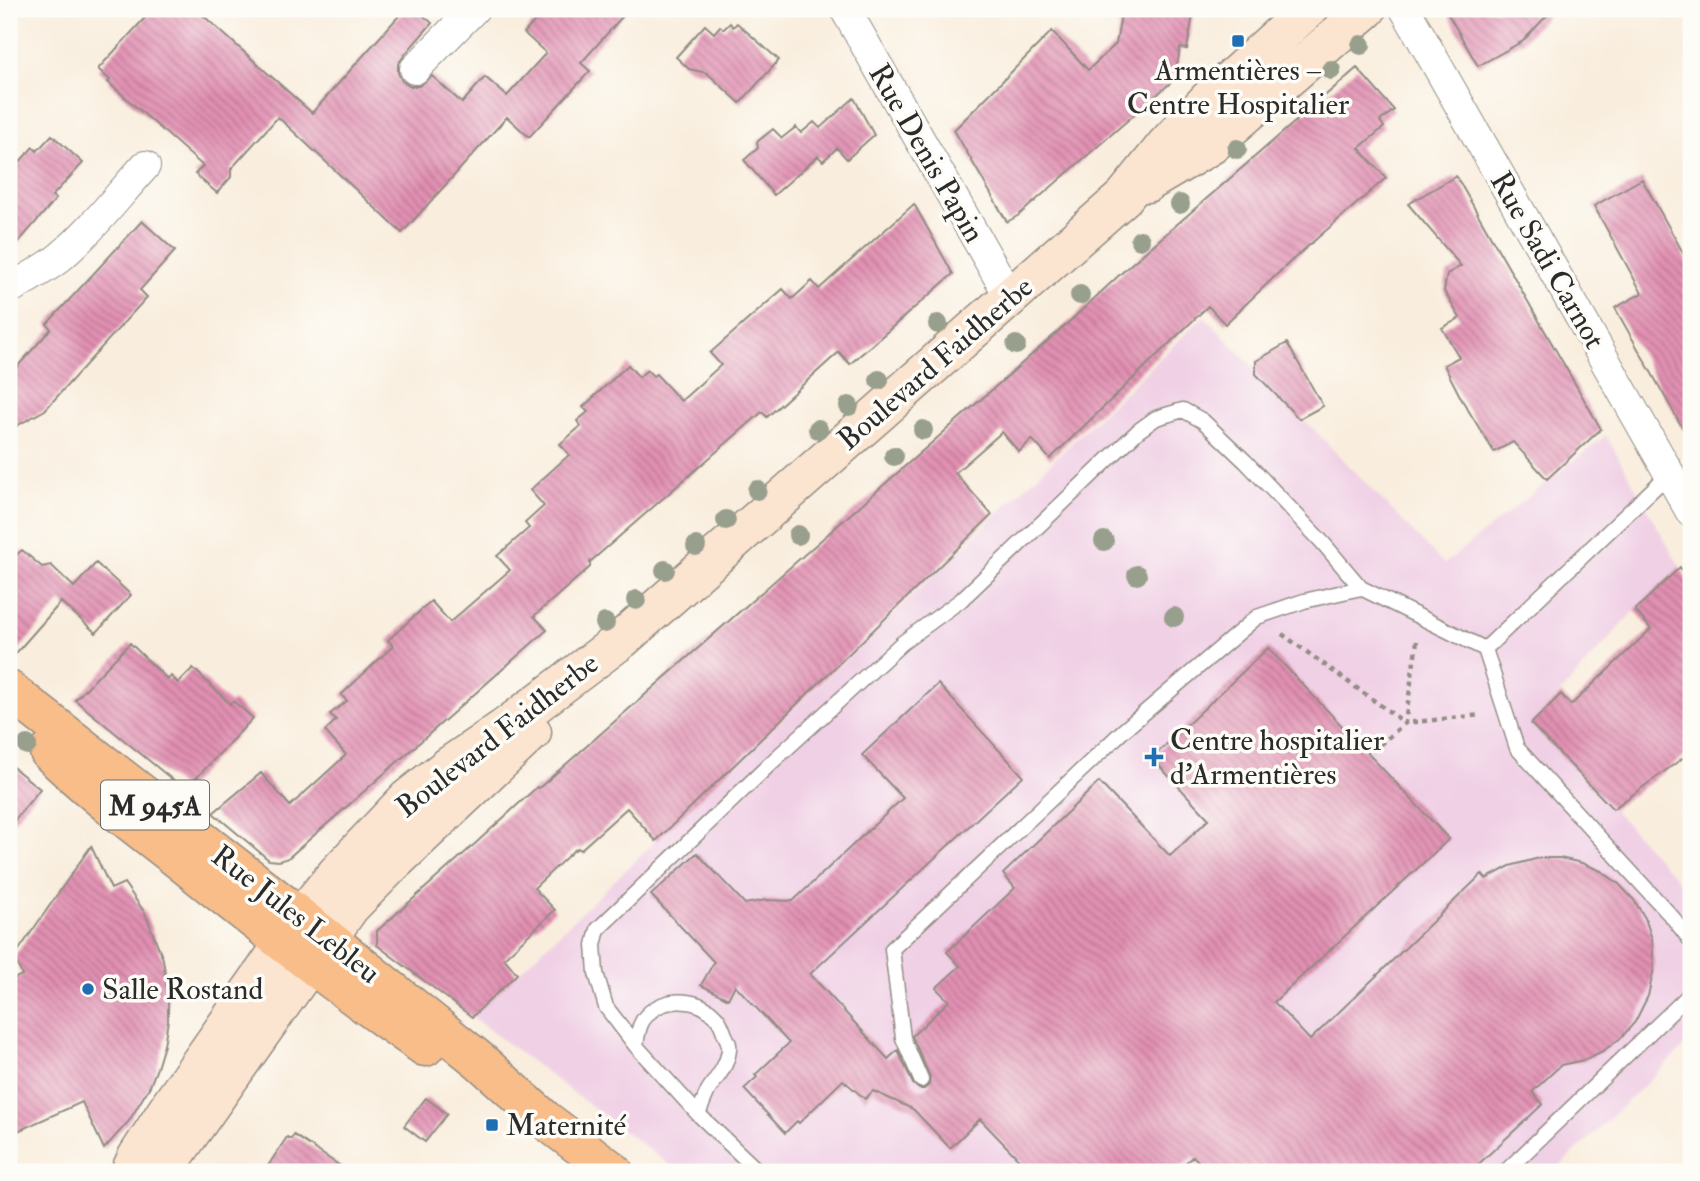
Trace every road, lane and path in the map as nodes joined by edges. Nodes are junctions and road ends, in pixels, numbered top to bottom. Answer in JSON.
{"nodes":[{"id":1,"x":474,"y":9,"type":"edge"},
{"id":2,"x":845,"y":9,"type":"edge"},
{"id":3,"x":1308,"y":9,"type":"edge"},
{"id":4,"x":1367,"y":9,"type":"edge"},
{"id":5,"x":1405,"y":9,"type":"edge"},
{"id":6,"x":415,"y":69,"type":"dead end"},
{"id":7,"x":145,"y":166,"type":"dead end"},
{"id":8,"x":1124,"y":197,"type":"junction"},
{"id":9,"x":9,"y":289,"type":"edge"},
{"id":10,"x":1010,"y":297,"type":"junction"},
{"id":11,"x":1670,"y":473,"type":"junction"},
{"id":12,"x":1691,"y":512,"type":"edge"},
{"id":13,"x":1361,"y":588,"type":"junction"},
{"id":14,"x":1257,"y":617,"type":"junction"},
{"id":15,"x":1421,"y":617,"type":"junction"},
{"id":16,"x":1485,"y":649,"type":"junction"},
{"id":17,"x":9,"y":690,"type":"edge"},
{"id":18,"x":9,"y":712,"type":"edge"},
{"id":19,"x":1506,"y":712,"type":"junction"},
{"id":20,"x":1405,"y":723,"type":"junction"},
{"id":21,"x":1369,"y":754,"type":"dead end"},
{"id":22,"x":306,"y":941,"type":"junction"},
{"id":23,"x":1691,"y":941,"type":"edge"},
{"id":24,"x":1691,"y":993,"type":"edge"},
{"id":25,"x":636,"y":1046,"type":"junction"},
{"id":26,"x":921,"y":1080,"type":"dead end"},
{"id":27,"x":698,"y":1114,"type":"junction"},
{"id":28,"x":130,"y":1172,"type":"edge"},
{"id":29,"x":163,"y":1172,"type":"edge"},
{"id":30,"x":614,"y":1172,"type":"edge"},
{"id":31,"x":759,"y":1172,"type":"edge"},
{"id":32,"x":1505,"y":1172,"type":"edge"}],
"edges":[{"from":1,"to":6,"type":"street"},
{"from":2,"to":10,"type":"street","name":"Rue Denis Papin"},
{"from":3,"to":8,"type":"street","name":"Boulevard Faidherbe"},
{"from":4,"to":8,"type":"street","name":"Boulevard Faidherbe"},
{"from":5,"to":11,"type":"street","name":"Rue Sadi Carnot"},
{"from":7,"to":9,"type":"street"},
{"from":8,"to":10,"type":"street","name":"Boulevard Faidherbe"},
{"from":10,"to":22,"type":"street","name":"Boulevard Faidherbe"},
{"from":11,"to":12,"type":"street","name":"Rue Sadi Carnot"},
{"from":11,"to":16,"type":"lane"},
{"from":13,"to":14,"type":"lane"},
{"from":13,"to":15,"type":"lane"},
{"from":13,"to":25,"type":"lane"},
{"from":14,"to":20,"type":"path"},
{"from":14,"to":26,"type":"lane"},
{"from":15,"to":16,"type":"lane"},
{"from":15,"to":20,"type":"path"},
{"from":16,"to":19,"type":"lane"},
{"from":17,"to":22,"type":"main road","name":"Rue Jules Lebleu","number":"M 945A"},
{"from":18,"to":22,"type":"main road","name":"Rue Jules Lebleu","number":"M 945A"},
{"from":19,"to":20,"type":"path"},
{"from":19,"to":23,"type":"lane"},
{"from":20,"to":21,"type":"path"},
{"from":22,"to":28,"type":"street","name":"Boulevard Faidherbe"},
{"from":22,"to":29,"type":"street","name":"Boulevard Faidherbe"},
{"from":22,"to":30,"type":"main road","name":"Rue Jules Lebleu","number":"M 945A"},
{"from":24,"to":32,"type":"lane"},
{"from":25,"to":27,"type":"lane"},
{"from":25,"to":27,"type":"lane"},
{"from":27,"to":31,"type":"lane"}]}
